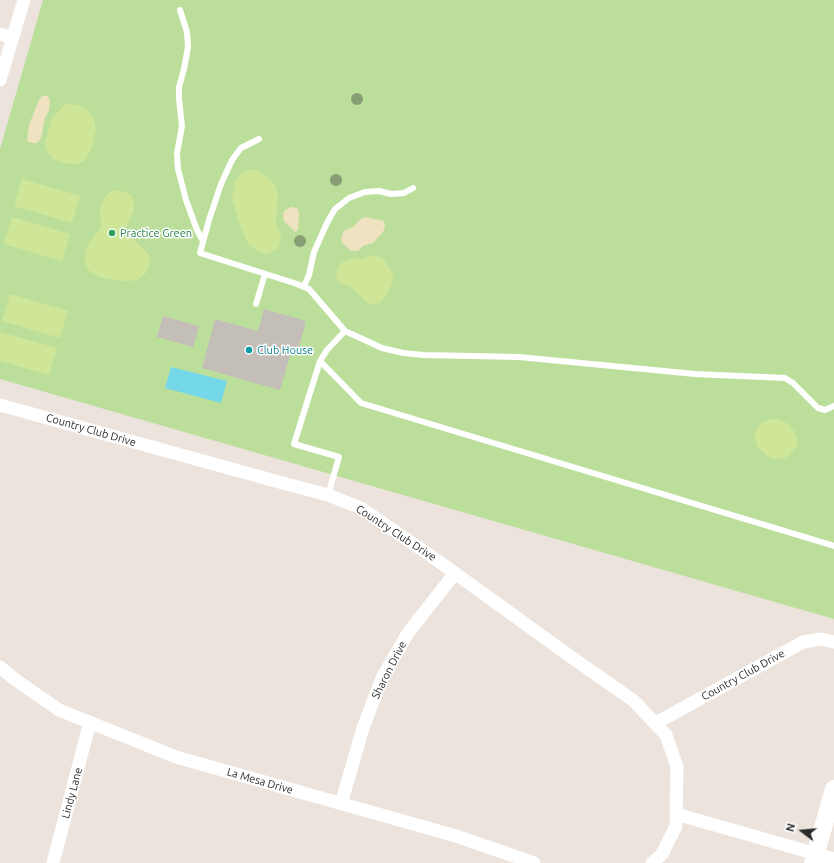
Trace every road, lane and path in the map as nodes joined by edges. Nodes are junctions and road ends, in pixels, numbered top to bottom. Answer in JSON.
{"nodes":[{"id":1,"x":24,"y":0,"type":"edge"},
{"id":2,"x":180,"y":10,"type":"dead end"},
{"id":3,"x":6,"y":36,"type":"edge"},
{"id":4,"x":0,"y":80,"type":"edge"},
{"id":5,"x":260,"y":139,"type":"dead end"},
{"id":6,"x":413,"y":188,"type":"dead end"},
{"id":7,"x":203,"y":241,"type":"junction"},
{"id":8,"x":265,"y":274,"type":"junction"},
{"id":9,"x":304,"y":286,"type":"junction"},
{"id":10,"x":256,"y":304,"type":"dead end"},
{"id":11,"x":345,"y":330,"type":"junction"},
{"id":12,"x":320,"y":361,"type":"junction"},
{"id":13,"x":0,"y":405,"type":"edge"},
{"id":14,"x":834,"y":406,"type":"edge"},
{"id":15,"x":328,"y":495,"type":"junction"},
{"id":16,"x":834,"y":546,"type":"edge"},
{"id":17,"x":455,"y":573,"type":"junction"},
{"id":18,"x":834,"y":642,"type":"edge"},
{"id":19,"x":0,"y":667,"type":"edge"},
{"id":20,"x":90,"y":722,"type":"junction"},
{"id":21,"x":656,"y":723,"type":"junction"},
{"id":22,"x":834,"y":789,"type":"edge"},
{"id":23,"x":341,"y":804,"type":"junction"},
{"id":24,"x":676,"y":814,"type":"junction"},
{"id":25,"x":815,"y":858,"type":"edge"},
{"id":26,"x":834,"y":859,"type":"edge"},
{"id":27,"x":53,"y":863,"type":"edge"},
{"id":28,"x":534,"y":863,"type":"edge"},
{"id":29,"x":652,"y":863,"type":"edge"}],
"edges":[{"from":1,"to":3,"type":"street"},
{"from":2,"to":7,"type":"lane"},
{"from":3,"to":4,"type":"street"},
{"from":5,"to":7,"type":"lane"},
{"from":6,"to":9,"type":"lane"},
{"from":7,"to":8,"type":"lane"},
{"from":8,"to":9,"type":"lane"},
{"from":8,"to":10,"type":"lane"},
{"from":9,"to":11,"type":"lane"},
{"from":11,"to":12,"type":"lane"},
{"from":11,"to":14,"type":"lane"},
{"from":12,"to":15,"type":"lane"},
{"from":12,"to":16,"type":"lane"},
{"from":13,"to":15,"type":"street","name":"Country Club Drive"},
{"from":15,"to":17,"type":"street","name":"Country Club Drive"},
{"from":17,"to":21,"type":"street","name":"Country Club Drive"},
{"from":17,"to":23,"type":"street","name":"Sharon Drive"},
{"from":18,"to":21,"type":"street","name":"Country Club Drive"},
{"from":19,"to":20,"type":"street","name":"La Mesa Drive"},
{"from":20,"to":23,"type":"street","name":"La Mesa Drive"},
{"from":20,"to":27,"type":"street","name":"Lindy Lane"},
{"from":21,"to":24,"type":"street","name":"Country Club Drive"},
{"from":22,"to":25,"type":"street"},
{"from":23,"to":28,"type":"street","name":"La Mesa Drive"},
{"from":24,"to":25,"type":"street"},
{"from":24,"to":29,"type":"street","name":"Country Club Drive"},
{"from":25,"to":26,"type":"street"}]}
